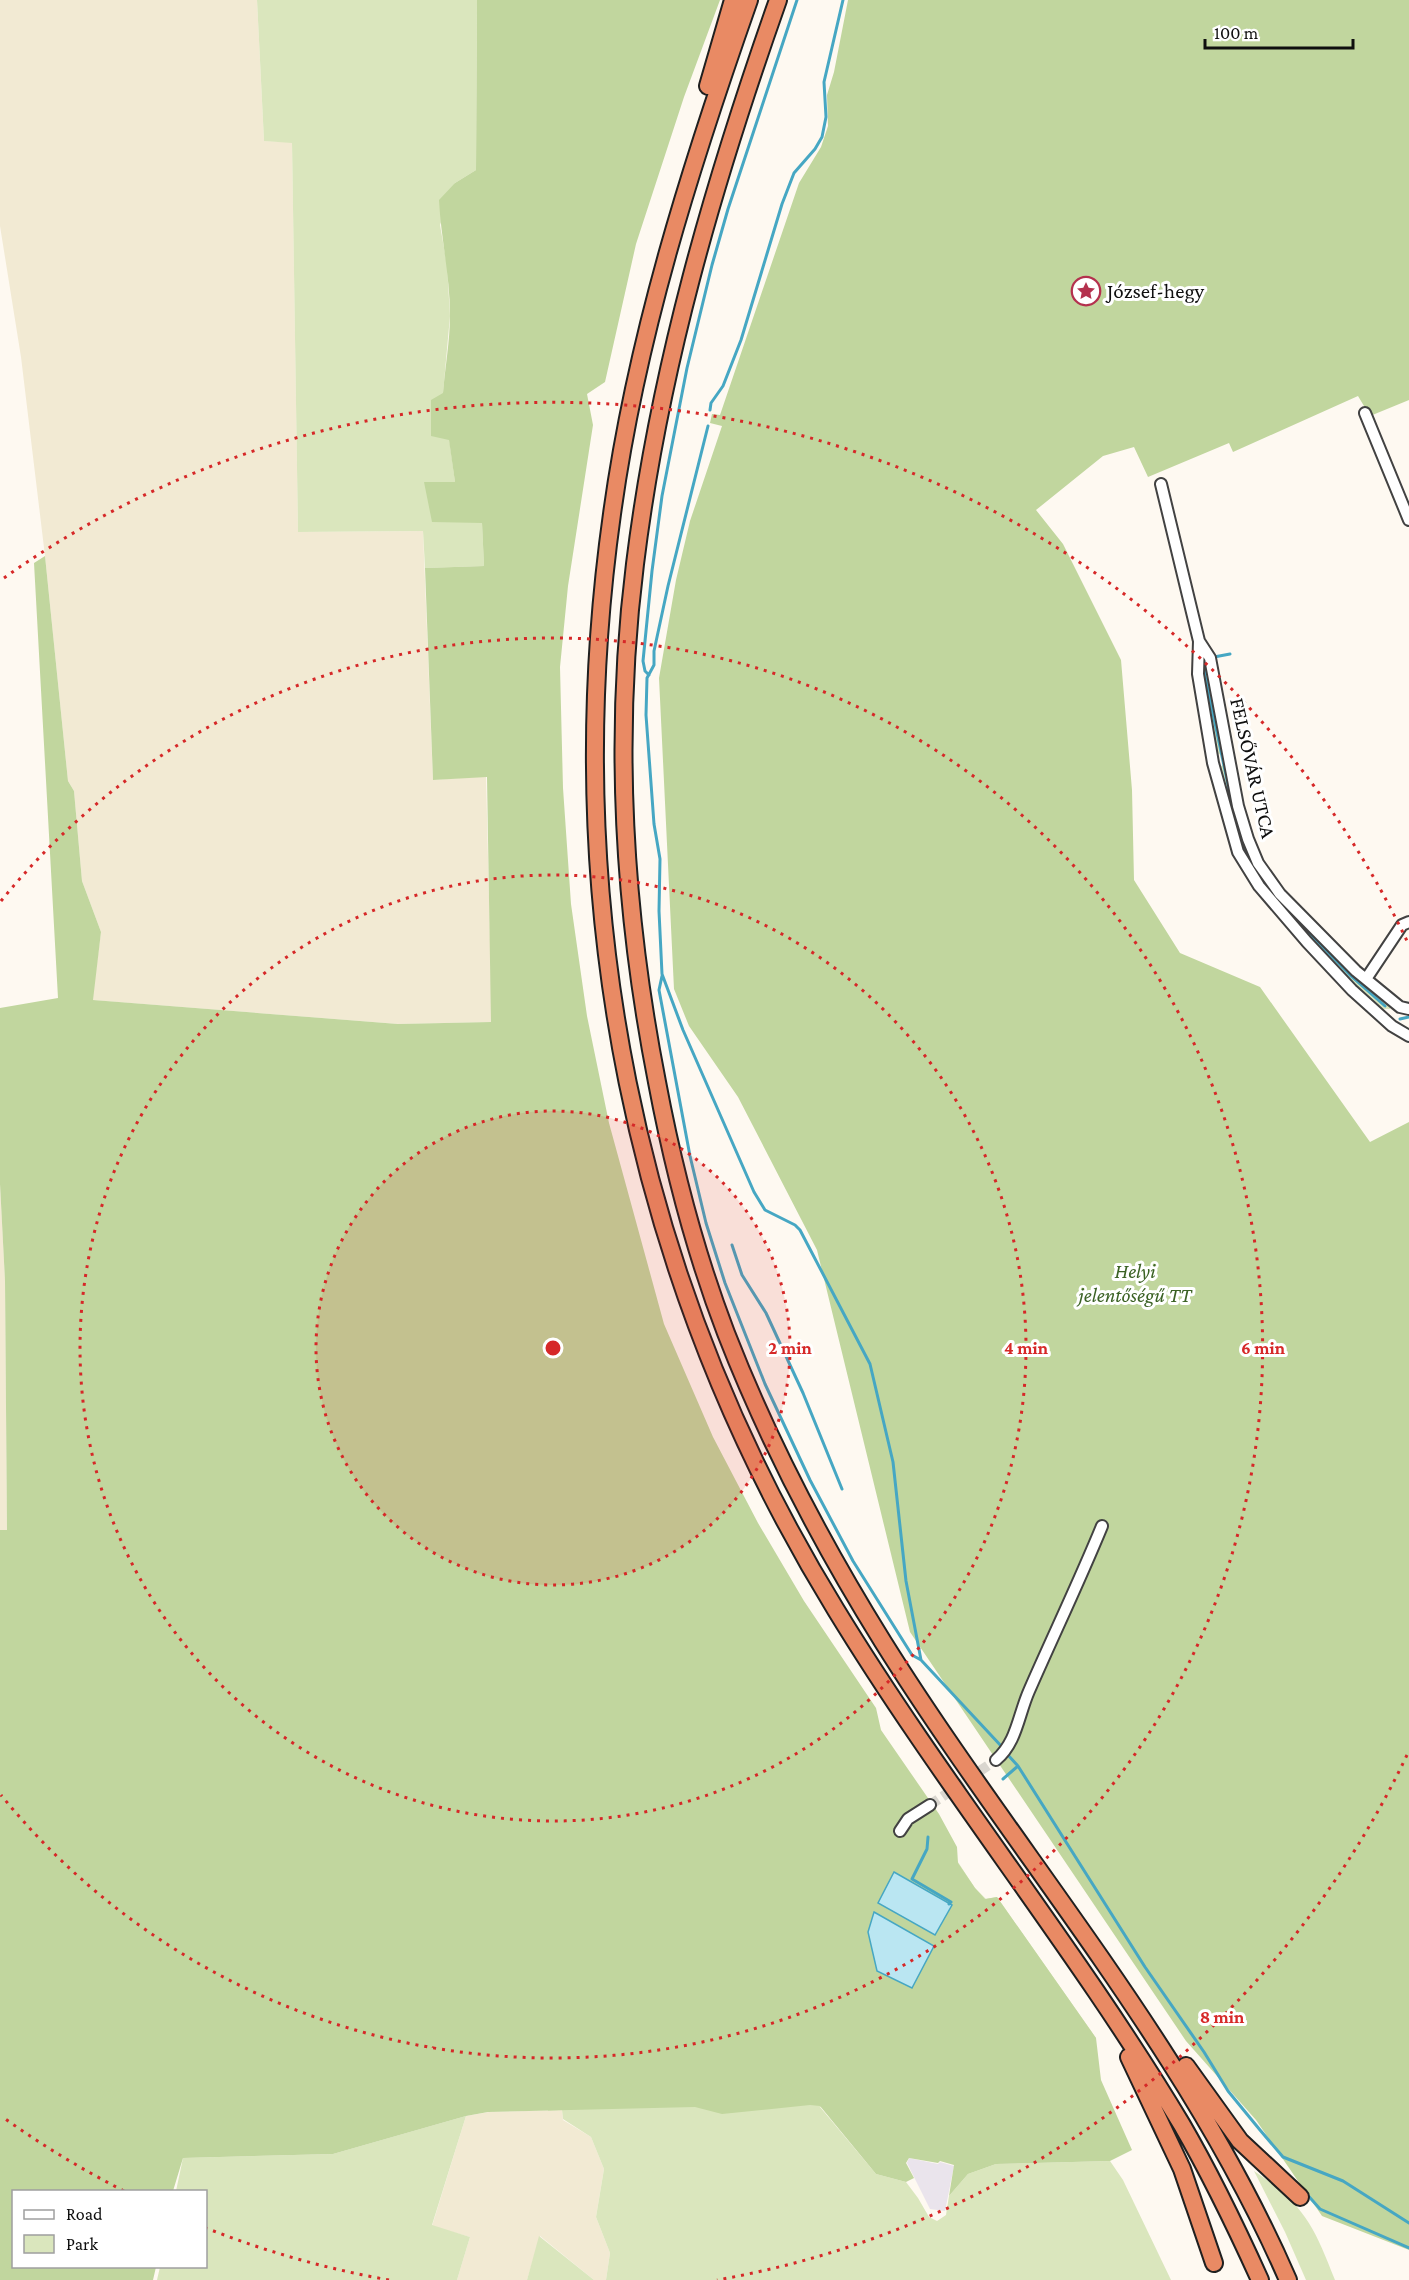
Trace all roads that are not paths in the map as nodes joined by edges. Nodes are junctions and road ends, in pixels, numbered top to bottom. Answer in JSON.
{"nodes":[{"id":1,"x":733,"y":0,"type":"edge"},
{"id":2,"x":750,"y":0,"type":"edge"},
{"id":3,"x":778,"y":0,"type":"edge"},
{"id":4,"x":710,"y":110,"type":"junction"},
{"id":5,"x":1365,"y":413,"type":"dead end"},
{"id":6,"x":1161,"y":484,"type":"dead end"},
{"id":7,"x":1409,"y":520,"type":"edge"},
{"id":8,"x":1199,"y":641,"type":"junction"},
{"id":9,"x":1409,"y":922,"type":"edge"},
{"id":10,"x":1366,"y":979,"type":"junction"},
{"id":11,"x":1396,"y":1015,"type":"edge"},
{"id":12,"x":1409,"y":1036,"type":"edge"},
{"id":13,"x":1102,"y":1526,"type":"dead end"},
{"id":14,"x":1003,"y":1754,"type":"tunnel mouth"},
{"id":15,"x":930,"y":1805,"type":"tunnel mouth"},
{"id":16,"x":900,"y":1831,"type":"dead end"},
{"id":17,"x":1110,"y":2015,"type":"junction"},
{"id":18,"x":1152,"y":2032,"type":"junction"},
{"id":19,"x":1300,"y":2197,"type":"dead end"},
{"id":20,"x":1214,"y":2263,"type":"dead end"},
{"id":21,"x":1260,"y":2280,"type":"edge"},
{"id":22,"x":1288,"y":2280,"type":"edge"}],
"edges":[{"from":1,"to":4,"type":"highway"},
{"from":2,"to":4,"type":"highway"},
{"from":3,"to":18,"type":"highway"},
{"from":4,"to":17,"type":"highway"},
{"from":5,"to":7,"type":"street"},
{"from":6,"to":8,"type":"street","name":"FELSŐVÁR UTCA"},
{"from":8,"to":10,"type":"street","name":"FELSŐVÁR UTCA"},
{"from":8,"to":11,"type":"street","name":"FELSŐVÁR UTCA"},
{"from":9,"to":10,"type":"street"},
{"from":10,"to":11,"type":"street","name":"FELSŐVÁR UTCA"},
{"from":11,"to":12,"type":"street","name":"FELSŐVÁR UTCA"},
{"from":13,"to":14,"type":"street"},
{"from":15,"to":16,"type":"street"},
{"from":17,"to":20,"type":"highway"},
{"from":17,"to":21,"type":"highway"},
{"from":18,"to":19,"type":"highway"},
{"from":18,"to":22,"type":"highway"}]}
